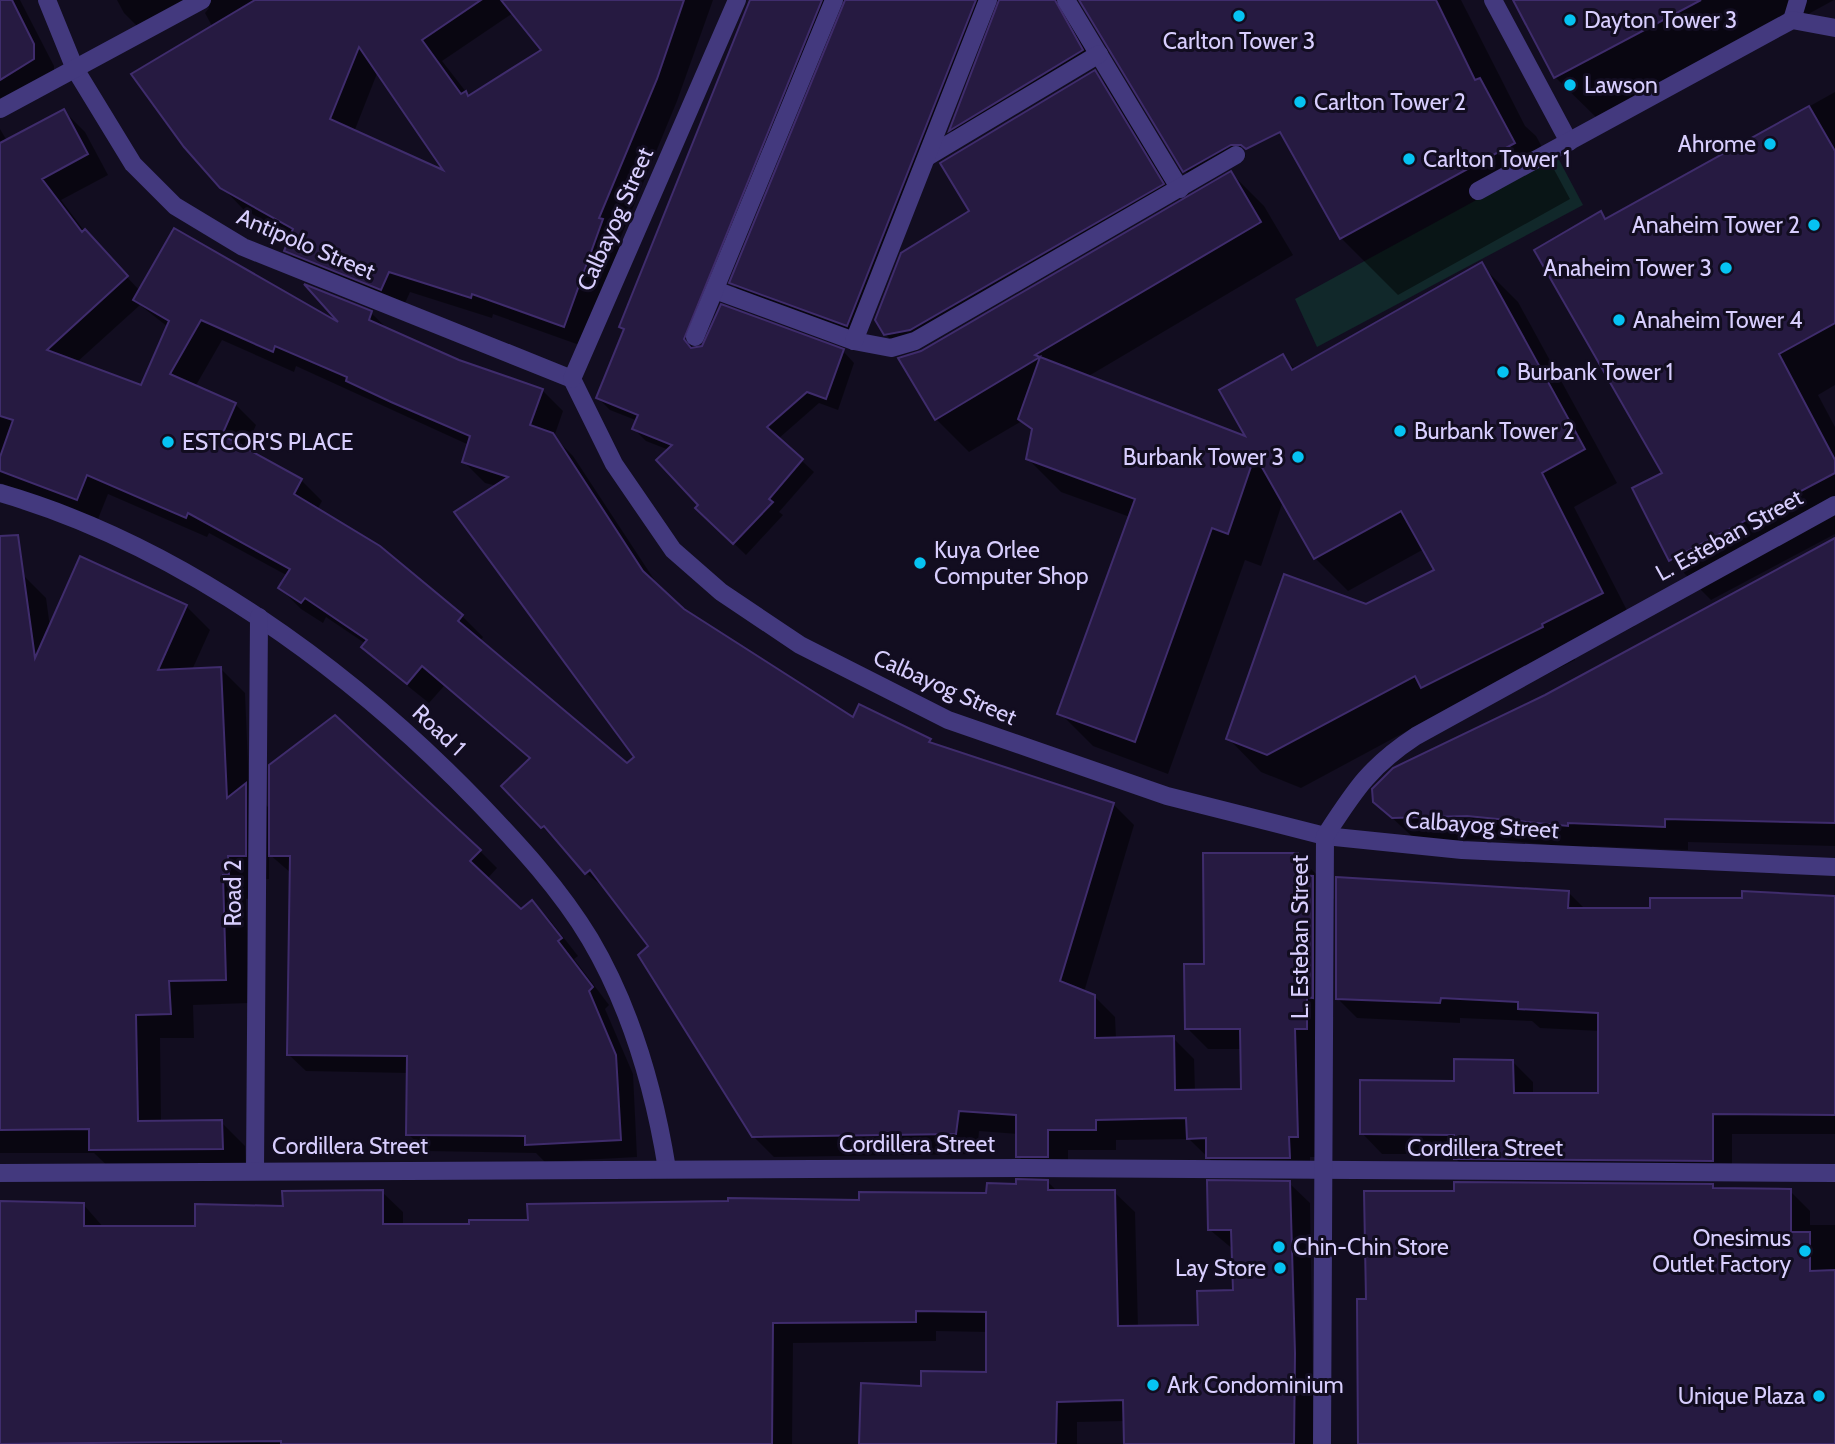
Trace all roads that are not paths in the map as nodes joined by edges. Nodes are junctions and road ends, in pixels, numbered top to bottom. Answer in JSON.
{"nodes":[{"id":1,"x":47,"y":0,"type":"edge"},
{"id":2,"x":202,"y":0,"type":"edge"},
{"id":3,"x":737,"y":0,"type":"edge"},
{"id":4,"x":834,"y":0,"type":"edge"},
{"id":5,"x":988,"y":0,"type":"edge"},
{"id":6,"x":1066,"y":0,"type":"edge"},
{"id":7,"x":1493,"y":0,"type":"edge"},
{"id":8,"x":1798,"y":0,"type":"edge"},
{"id":9,"x":1792,"y":20,"type":"junction"},
{"id":10,"x":1835,"y":28,"type":"edge"},
{"id":11,"x":1099,"y":54,"type":"junction"},
{"id":12,"x":75,"y":69,"type":"junction"},
{"id":13,"x":0,"y":109,"type":"edge"},
{"id":14,"x":1569,"y":142,"type":"junction"},
{"id":15,"x":1236,"y":155,"type":"dead end"},
{"id":16,"x":927,"y":157,"type":"junction"},
{"id":17,"x":1180,"y":189,"type":"junction"},
{"id":18,"x":1478,"y":191,"type":"dead end"},
{"id":19,"x":715,"y":289,"type":"junction"},
{"id":20,"x":695,"y":337,"type":"dead end"},
{"id":21,"x":854,"y":341,"type":"junction"},
{"id":22,"x":572,"y":379,"type":"junction"},
{"id":23,"x":0,"y":493,"type":"edge"},
{"id":24,"x":1835,"y":505,"type":"edge"},
{"id":25,"x":259,"y":617,"type":"junction"},
{"id":26,"x":1325,"y":836,"type":"junction"},
{"id":27,"x":1835,"y":867,"type":"edge"},
{"id":28,"x":667,"y":1169,"type":"junction"},
{"id":29,"x":255,"y":1171,"type":"junction"},
{"id":30,"x":1323,"y":1172,"type":"junction"},
{"id":31,"x":0,"y":1173,"type":"edge"},
{"id":32,"x":1835,"y":1173,"type":"edge"},
{"id":33,"x":1322,"y":1444,"type":"edge"}],
"edges":[{"from":1,"to":12,"type":"street","name":"Antipolo Street"},
{"from":2,"to":12,"type":"street"},
{"from":3,"to":22,"type":"street","name":"Calbayog Street"},
{"from":4,"to":19,"type":"street"},
{"from":5,"to":16,"type":"street"},
{"from":6,"to":11,"type":"street"},
{"from":7,"to":14,"type":"street"},
{"from":8,"to":9,"type":"street"},
{"from":9,"to":10,"type":"street"},
{"from":9,"to":14,"type":"street"},
{"from":11,"to":16,"type":"street"},
{"from":11,"to":17,"type":"street"},
{"from":12,"to":13,"type":"street"},
{"from":12,"to":22,"type":"street","name":"Antipolo Street"},
{"from":14,"to":18,"type":"street"},
{"from":15,"to":17,"type":"street"},
{"from":16,"to":21,"type":"street"},
{"from":17,"to":21,"type":"street"},
{"from":19,"to":20,"type":"street"},
{"from":19,"to":21,"type":"street"},
{"from":22,"to":26,"type":"street","name":"Calbayog Street"},
{"from":23,"to":25,"type":"street","name":"Road 1"},
{"from":24,"to":26,"type":"street","name":"L. Esteban Street"},
{"from":25,"to":28,"type":"street","name":"Road 1"},
{"from":25,"to":29,"type":"street","name":"Road 2"},
{"from":26,"to":27,"type":"street","name":"Calbayog Street"},
{"from":26,"to":30,"type":"street","name":"L. Esteban Street"},
{"from":28,"to":29,"type":"street","name":"Cordillera Street"},
{"from":28,"to":30,"type":"street","name":"Cordillera Street"},
{"from":29,"to":31,"type":"street","name":"Cordillera Street"},
{"from":30,"to":32,"type":"street","name":"Cordillera Street"},
{"from":30,"to":33,"type":"street","name":"L. Esteban Street"}]}
